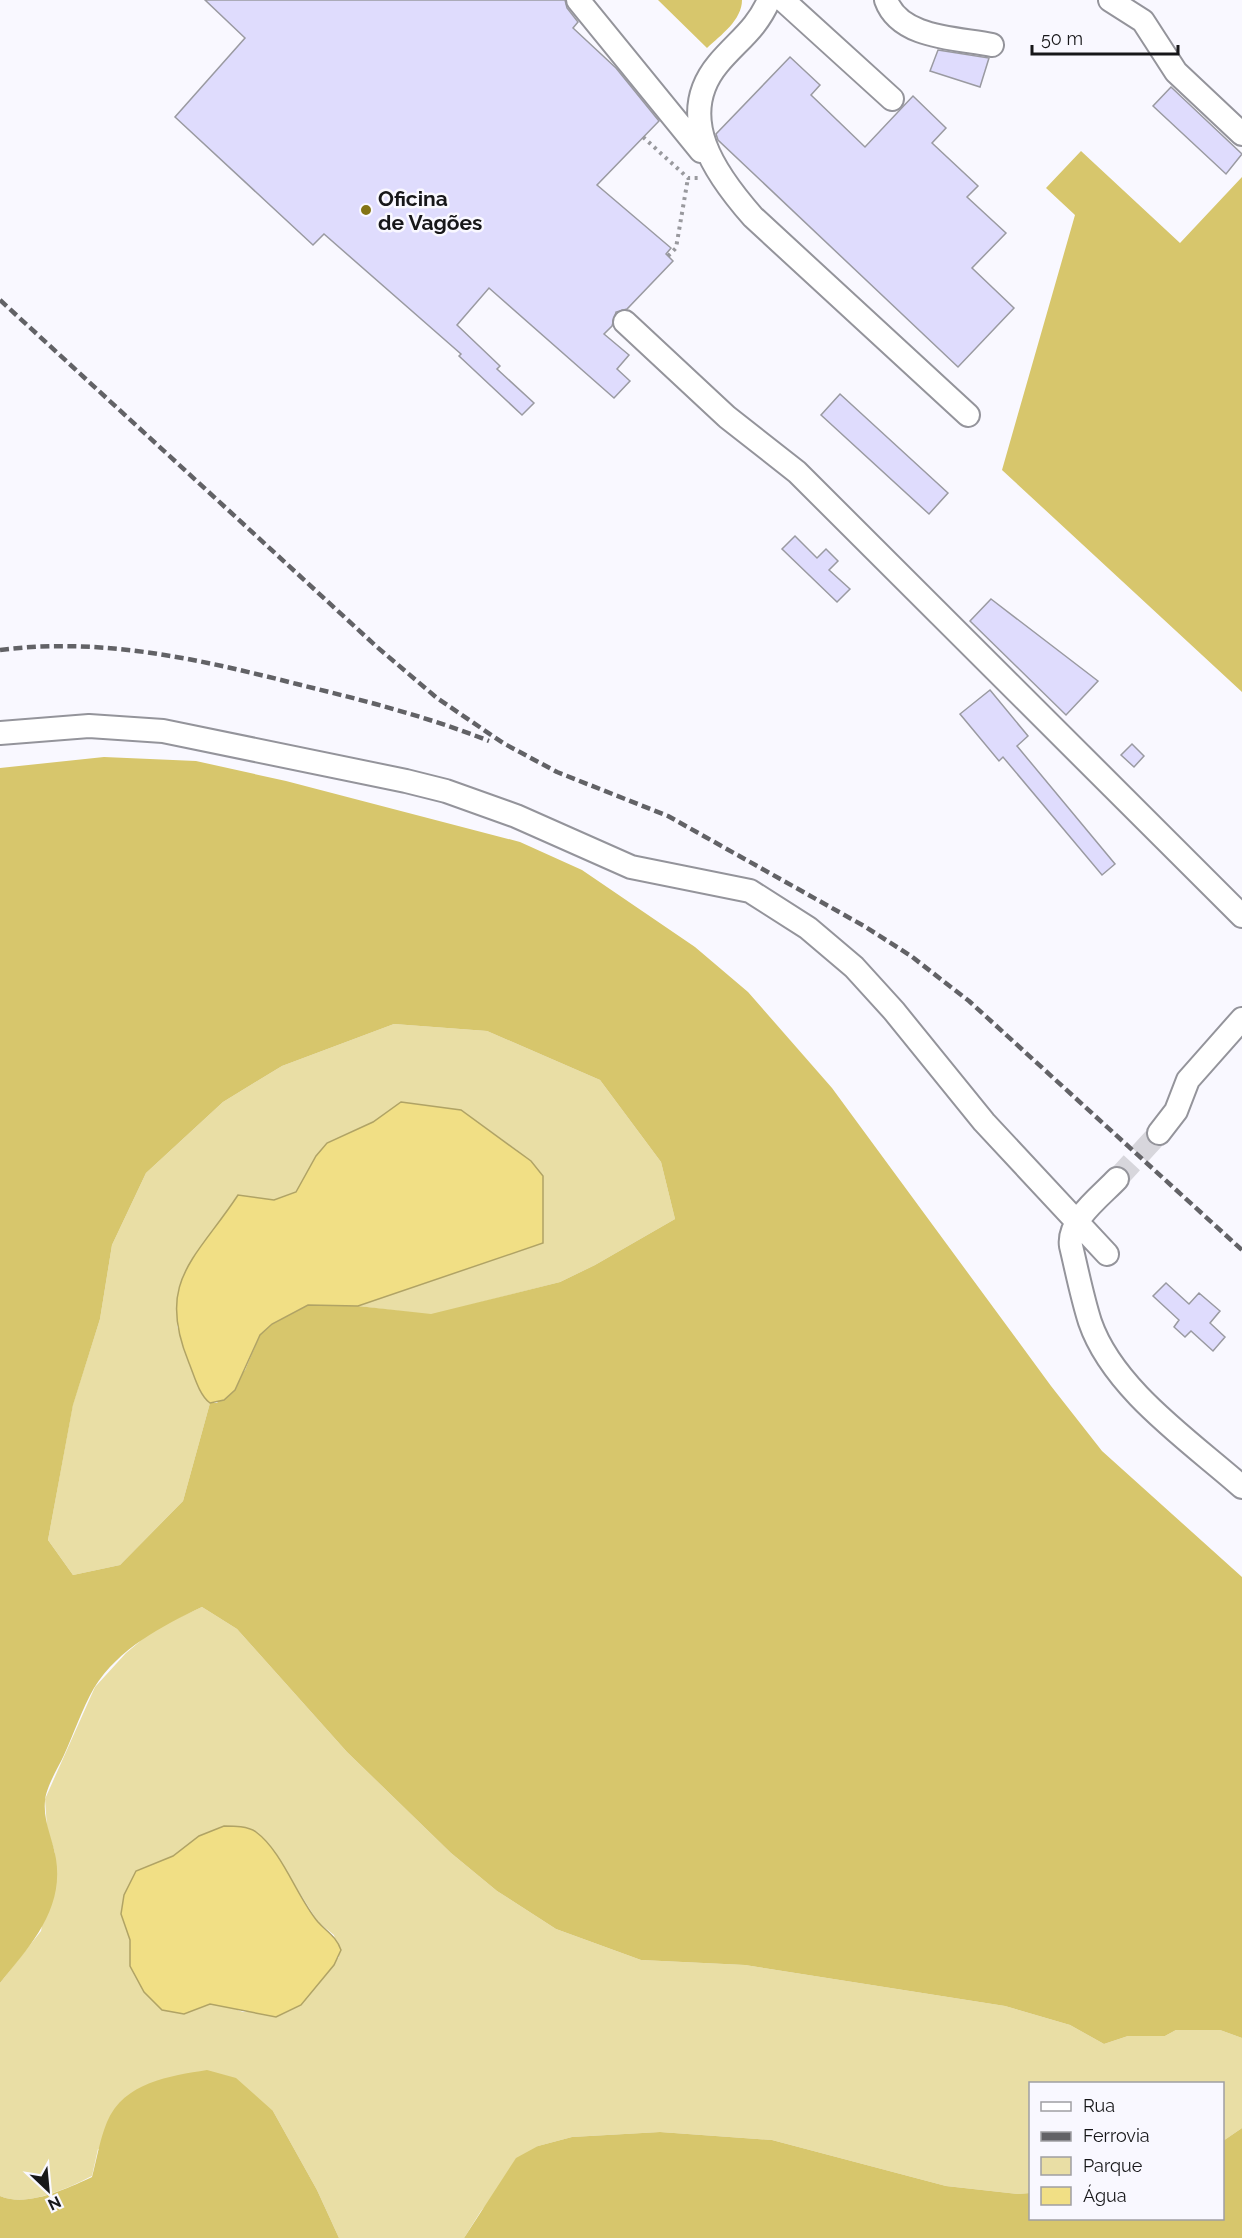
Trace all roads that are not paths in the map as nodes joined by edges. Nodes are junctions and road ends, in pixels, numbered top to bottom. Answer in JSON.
{"nodes":[{"id":1,"x":578,"y":0,"type":"edge"},
{"id":2,"x":769,"y":0,"type":"edge"},
{"id":3,"x":783,"y":0,"type":"edge"},
{"id":4,"x":886,"y":0,"type":"edge"},
{"id":5,"x":1110,"y":0,"type":"edge"},
{"id":6,"x":992,"y":45,"type":"dead end"},
{"id":7,"x":718,"y":64,"type":"junction"},
{"id":8,"x":892,"y":99,"type":"dead end"},
{"id":9,"x":670,"y":111,"type":"junction"},
{"id":10,"x":1242,"y":134,"type":"edge"},
{"id":11,"x":722,"y":178,"type":"junction"},
{"id":12,"x":625,"y":322,"type":"dead end"},
{"id":13,"x":968,"y":415,"type":"dead end"},
{"id":14,"x":0,"y":733,"type":"edge"},
{"id":15,"x":1242,"y":916,"type":"edge"},
{"id":16,"x":1242,"y":1019,"type":"edge"},
{"id":17,"x":1159,"y":1133,"type":"tunnel mouth"},
{"id":18,"x":1117,"y":1179,"type":"tunnel mouth"},
{"id":19,"x":1077,"y":1222,"type":"junction"},
{"id":20,"x":1107,"y":1254,"type":"dead end"},
{"id":21,"x":1242,"y":1487,"type":"edge"}],
"edges":[{"from":1,"to":9,"type":"lane"},
{"from":2,"to":7,"type":"lane"},
{"from":3,"to":8,"type":"lane"},
{"from":4,"to":6,"type":"lane"},
{"from":5,"to":10,"type":"lane"},
{"from":7,"to":9,"type":"lane"},
{"from":7,"to":11,"type":"lane"},
{"from":9,"to":11,"type":"lane"},
{"from":11,"to":13,"type":"lane"},
{"from":12,"to":15,"type":"lane"},
{"from":14,"to":19,"type":"lane"},
{"from":16,"to":17,"type":"lane"},
{"from":18,"to":19,"type":"lane"},
{"from":19,"to":20,"type":"lane"},
{"from":19,"to":21,"type":"lane"}]}
